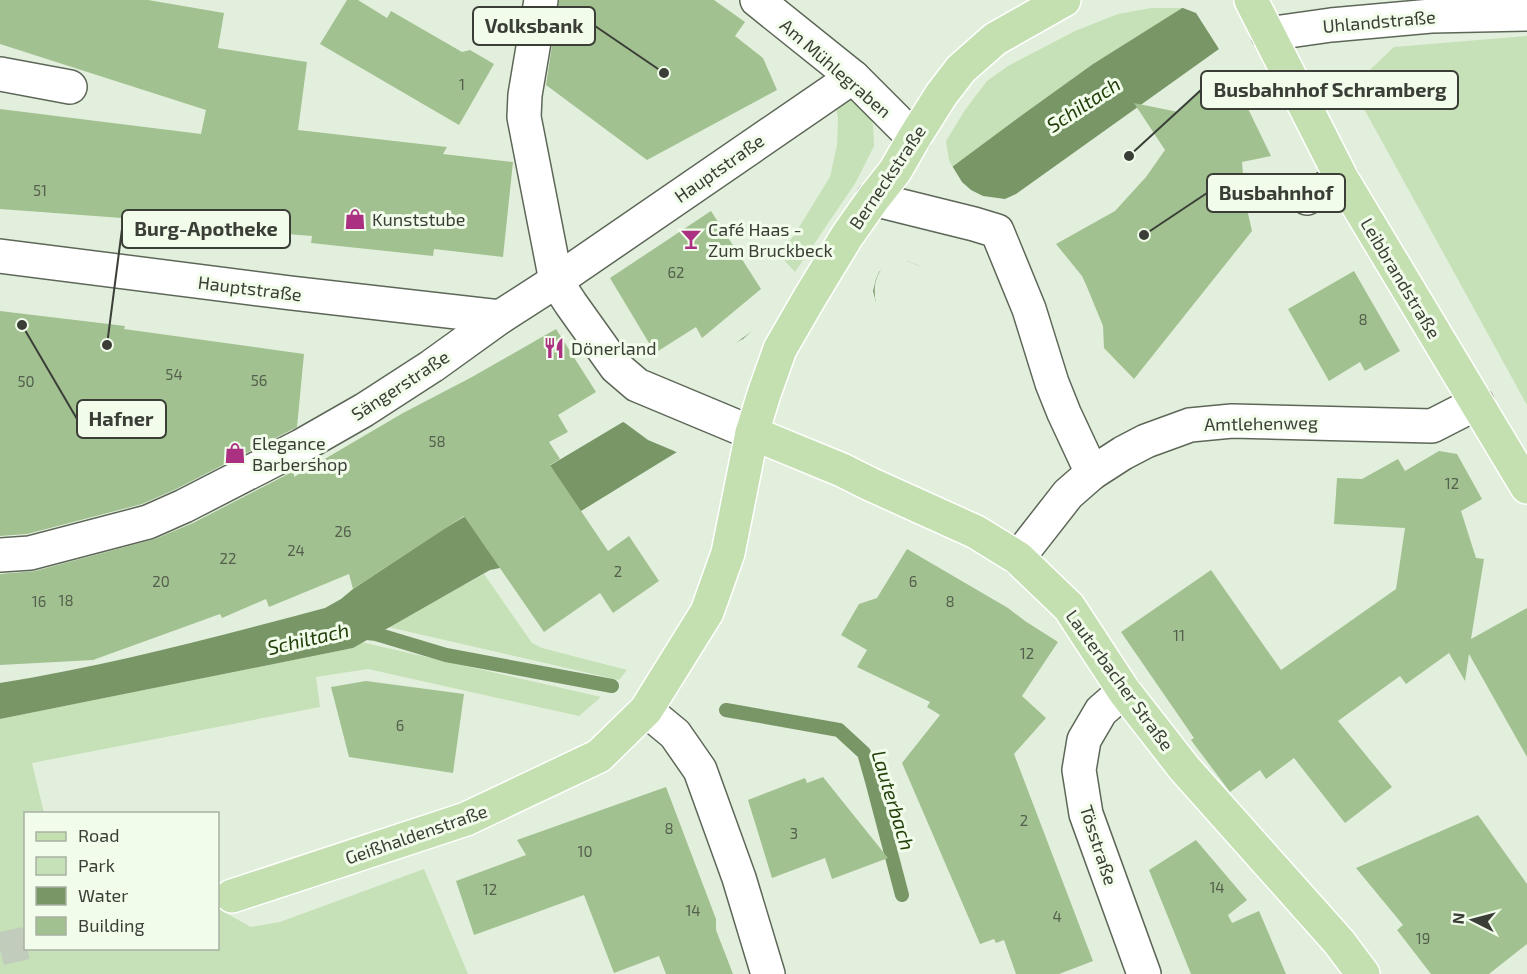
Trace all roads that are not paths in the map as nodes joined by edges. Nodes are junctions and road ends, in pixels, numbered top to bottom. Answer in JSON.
{"nodes":[{"id":1,"x":541,"y":0,"type":"edge"},
{"id":2,"x":757,"y":0,"type":"edge"},
{"id":3,"x":1064,"y":0,"type":"edge"},
{"id":4,"x":1527,"y":14,"type":"edge"},
{"id":5,"x":1261,"y":19,"type":"edge"},
{"id":6,"x":0,"y":74,"type":"edge"},
{"id":7,"x":853,"y":77,"type":"junction"},
{"id":8,"x":70,"y":87,"type":"dead end"},
{"id":9,"x":914,"y":138,"type":"junction"},
{"id":10,"x":1342,"y":179,"type":"junction"},
{"id":11,"x":1307,"y":198,"type":"dead end"},
{"id":12,"x":873,"y":199,"type":"junction"},
{"id":13,"x":0,"y":256,"type":"edge"},
{"id":14,"x":556,"y":281,"type":"junction"},
{"id":15,"x":500,"y":317,"type":"junction"},
{"id":16,"x":1476,"y":403,"type":"junction"},
{"id":17,"x":741,"y":428,"type":"junction"},
{"id":18,"x":1092,"y":473,"type":"junction"},
{"id":19,"x":1527,"y":487,"type":"edge"},
{"id":20,"x":0,"y":555,"type":"edge"},
{"id":21,"x":1018,"y":558,"type":"junction"},
{"id":22,"x":1124,"y":691,"type":"junction"},
{"id":23,"x":646,"y":710,"type":"junction"},
{"id":24,"x":232,"y":896,"type":"dead end"},
{"id":25,"x":768,"y":974,"type":"edge"},
{"id":26,"x":1144,"y":974,"type":"edge"},
{"id":27,"x":1364,"y":974,"type":"edge"}],
"edges":[{"from":1,"to":14,"type":"street"},
{"from":2,"to":7,"type":"street","name":"Am Mühlegraben"},
{"from":3,"to":9,"type":"main road","name":"Berneckstraße"},
{"from":4,"to":5,"type":"street","name":"Uhlandstraße"},
{"from":5,"to":10,"type":"main road","name":"Leibbrandstraße"},
{"from":6,"to":8,"type":"street"},
{"from":7,"to":9,"type":"street","name":"Am Mühlegraben"},
{"from":7,"to":14,"type":"street","name":"Hauptstraße"},
{"from":9,"to":12,"type":"main road","name":"Berneckstraße"},
{"from":10,"to":11,"type":"street"},
{"from":10,"to":16,"type":"main road","name":"Leibbrandstraße"},
{"from":12,"to":17,"type":"main road","name":"Berneckstraße"},
{"from":12,"to":18,"type":"street"},
{"from":13,"to":15,"type":"street","name":"Hauptstraße"},
{"from":14,"to":15,"type":"street","name":"Sängerstraße"},
{"from":14,"to":17,"type":"street"},
{"from":15,"to":20,"type":"street","name":"Sängerstraße"},
{"from":16,"to":18,"type":"street","name":"Amtlehenweg"},
{"from":16,"to":19,"type":"main road","name":"Leibbrandstraße"},
{"from":17,"to":21,"type":"main road","name":"Lauterbacher Straße"},
{"from":17,"to":23,"type":"main road","name":"Geißhaldenstraße"},
{"from":18,"to":21,"type":"street","name":"Amtlehenweg"},
{"from":21,"to":22,"type":"main road","name":"Lauterbacher Straße"},
{"from":22,"to":26,"type":"street","name":"Tösstraße"},
{"from":22,"to":27,"type":"main road","name":"Lauterbacher Straße"},
{"from":23,"to":24,"type":"main road","name":"Geißhaldenstraße"},
{"from":23,"to":25,"type":"street"}]}
